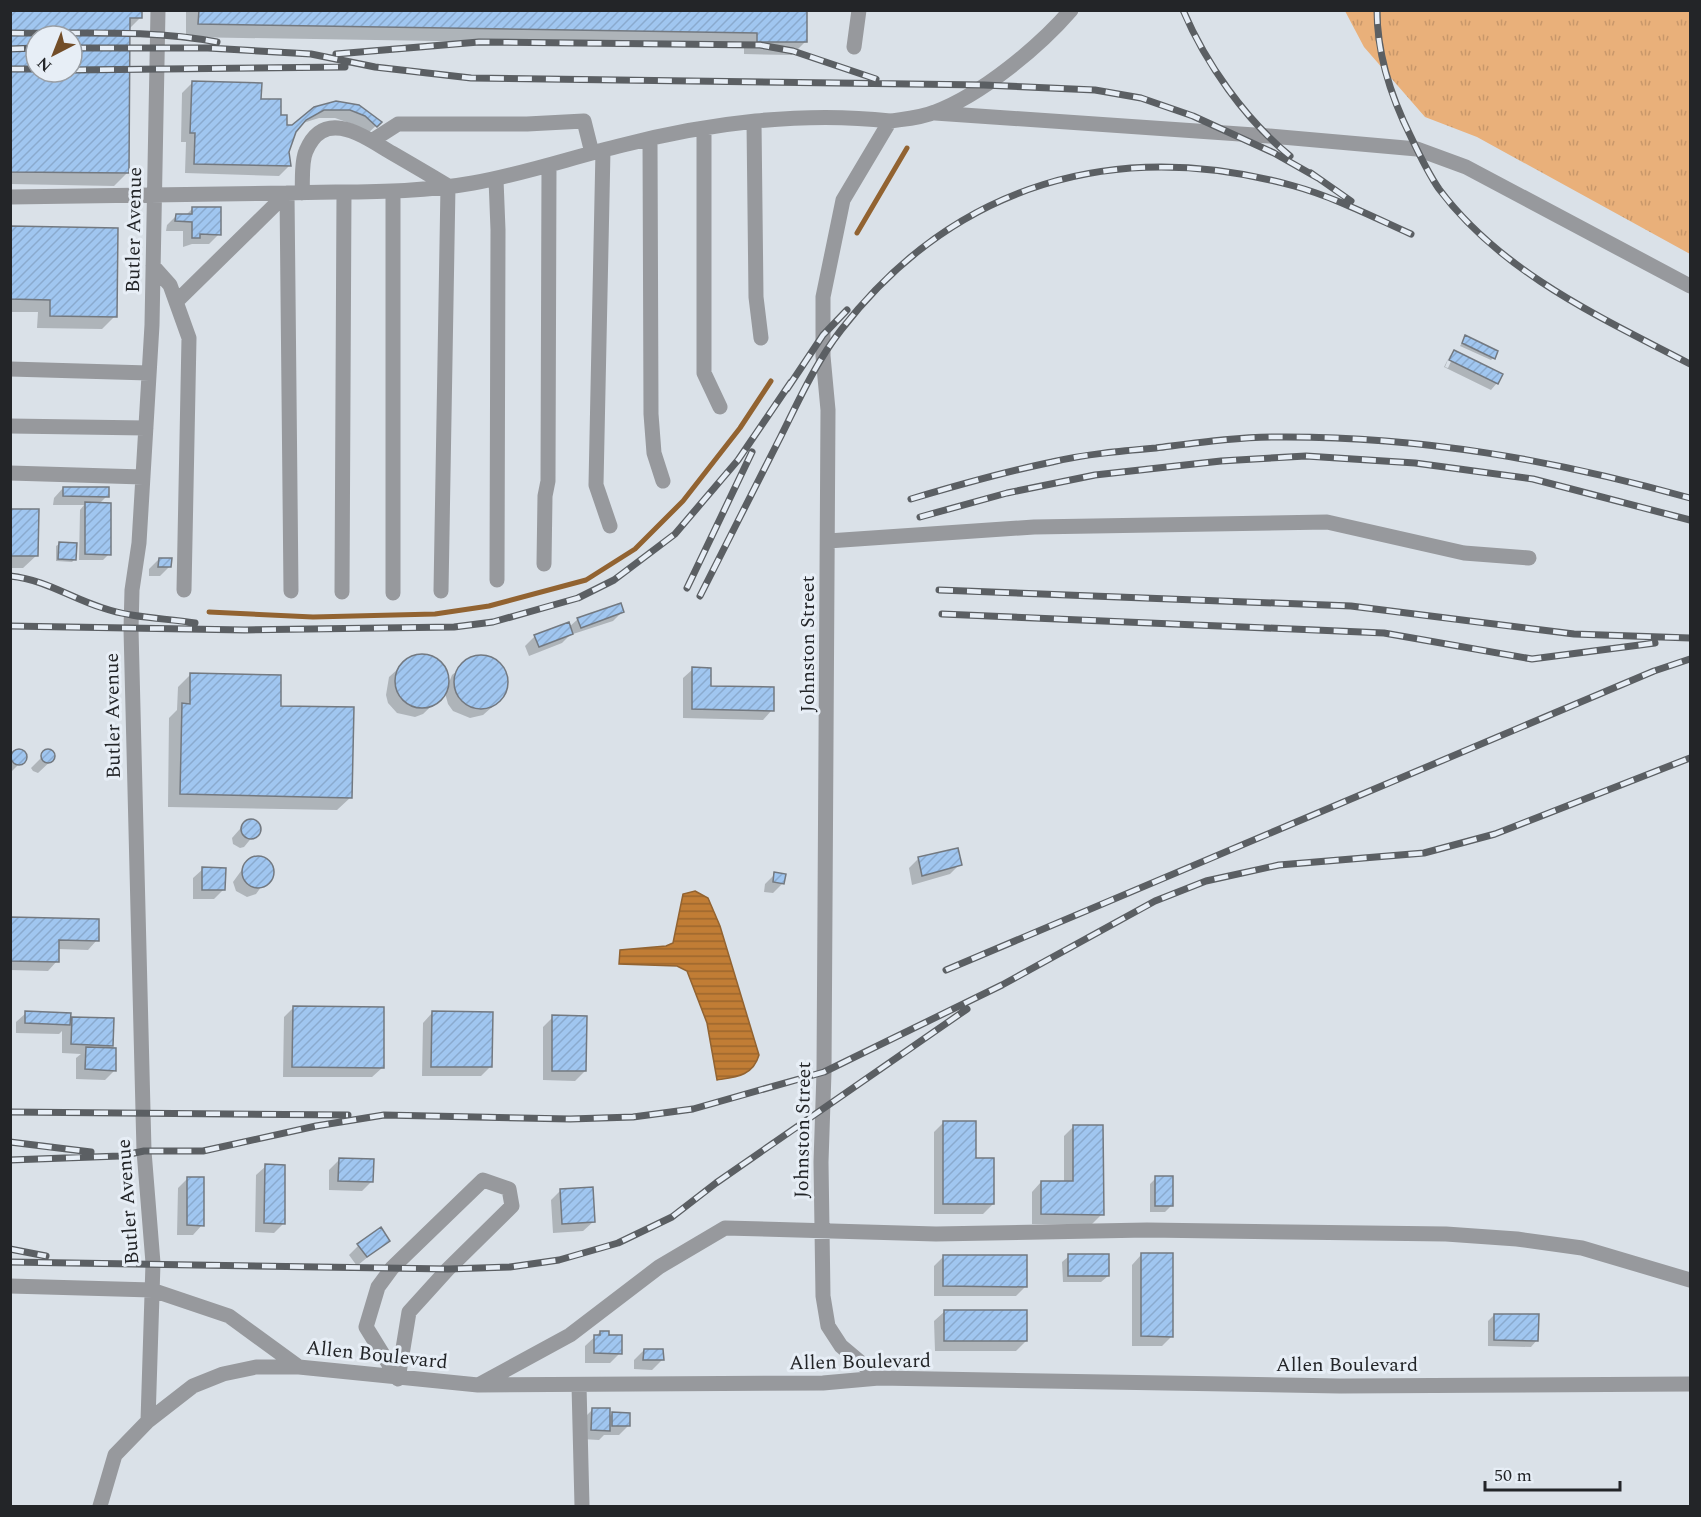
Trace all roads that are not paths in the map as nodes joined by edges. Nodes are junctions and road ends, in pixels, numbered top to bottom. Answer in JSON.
{"nodes":[{"id":1,"x":158,"y":10,"type":"edge"},
{"id":2,"x":859,"y":10,"type":"edge"},
{"id":3,"x":1071,"y":10,"type":"edge"},
{"id":4,"x":854,"y":47,"type":"dead end"},
{"id":5,"x":935,"y":113,"type":"junction"},
{"id":6,"x":754,"y":122,"type":"junction"},
{"id":7,"x":890,"y":122,"type":"junction"},
{"id":8,"x":704,"y":129,"type":"junction"},
{"id":9,"x":650,"y":139,"type":"junction"},
{"id":10,"x":373,"y":140,"type":"junction"},
{"id":11,"x":598,"y":152,"type":"junction"},
{"id":12,"x":549,"y":166,"type":"junction"},
{"id":13,"x":496,"y":179,"type":"junction"},
{"id":14,"x":448,"y":186,"type":"junction"},
{"id":15,"x":393,"y":190,"type":"junction"},
{"id":16,"x":344,"y":192,"type":"junction"},
{"id":17,"x":154,"y":193,"type":"junction"},
{"id":18,"x":295,"y":193,"type":"junction"},
{"id":19,"x":10,"y":197,"type":"edge"},
{"id":20,"x":153,"y":266,"type":"junction"},
{"id":21,"x":1690,"y":286,"type":"edge"},
{"id":22,"x":177,"y":301,"type":"junction"},
{"id":23,"x":761,"y":338,"type":"dead end"},
{"id":24,"x":10,"y":369,"type":"edge"},
{"id":25,"x":149,"y":373,"type":"junction"},
{"id":26,"x":720,"y":407,"type":"dead end"},
{"id":27,"x":10,"y":426,"type":"edge"},
{"id":28,"x":146,"y":428,"type":"junction"},
{"id":29,"x":10,"y":472,"type":"edge"},
{"id":30,"x":143,"y":477,"type":"junction"},
{"id":31,"x":663,"y":481,"type":"dead end"},
{"id":32,"x":610,"y":526,"type":"dead end"},
{"id":33,"x":828,"y":541,"type":"junction"},
{"id":34,"x":1529,"y":558,"type":"dead end"},
{"id":35,"x":544,"y":564,"type":"dead end"},
{"id":36,"x":497,"y":580,"type":"dead end"},
{"id":37,"x":184,"y":590,"type":"dead end"},
{"id":38,"x":291,"y":591,"type":"dead end"},
{"id":39,"x":441,"y":591,"type":"dead end"},
{"id":40,"x":342,"y":592,"type":"dead end"},
{"id":41,"x":393,"y":593,"type":"dead end"},
{"id":42,"x":823,"y":1230,"type":"junction"},
{"id":43,"x":1690,"y":1280,"type":"edge"},
{"id":44,"x":10,"y":1286,"type":"edge"},
{"id":45,"x":152,"y":1290,"type":"junction"},
{"id":46,"x":299,"y":1367,"type":"junction"},
{"id":47,"x":879,"y":1378,"type":"junction"},
{"id":48,"x":398,"y":1379,"type":"junction"},
{"id":49,"x":1690,"y":1384,"type":"edge"},
{"id":50,"x":478,"y":1385,"type":"junction"},
{"id":51,"x":579,"y":1385,"type":"junction"},
{"id":52,"x":148,"y":1421,"type":"junction"},
{"id":53,"x":100,"y":1506,"type":"edge"},
{"id":54,"x":582,"y":1506,"type":"edge"}],
"edges":[{"from":1,"to":17,"type":"street","name":"Butler Avenue"},
{"from":2,"to":4,"type":"street"},
{"from":3,"to":5,"type":"street"},
{"from":5,"to":7,"type":"street"},
{"from":5,"to":21,"type":"street"},
{"from":6,"to":7,"type":"street"},
{"from":6,"to":8,"type":"street"},
{"from":6,"to":23,"type":"street"},
{"from":7,"to":33,"type":"street","name":"Johnston Street"},
{"from":8,"to":9,"type":"street"},
{"from":8,"to":26,"type":"street"},
{"from":9,"to":11,"type":"street"},
{"from":9,"to":31,"type":"street"},
{"from":10,"to":11,"type":"street"},
{"from":10,"to":14,"type":"street"},
{"from":10,"to":18,"type":"street"},
{"from":11,"to":12,"type":"street"},
{"from":11,"to":32,"type":"street"},
{"from":12,"to":13,"type":"street"},
{"from":12,"to":35,"type":"street"},
{"from":13,"to":14,"type":"street"},
{"from":13,"to":36,"type":"street"},
{"from":14,"to":15,"type":"street"},
{"from":14,"to":39,"type":"street"},
{"from":15,"to":16,"type":"street"},
{"from":15,"to":41,"type":"street"},
{"from":16,"to":18,"type":"street"},
{"from":16,"to":40,"type":"street"},
{"from":17,"to":18,"type":"street"},
{"from":17,"to":19,"type":"street"},
{"from":17,"to":20,"type":"street","name":"Butler Avenue"},
{"from":18,"to":22,"type":"street"},
{"from":18,"to":38,"type":"street"},
{"from":20,"to":22,"type":"street"},
{"from":20,"to":25,"type":"street","name":"Butler Avenue"},
{"from":22,"to":37,"type":"street"},
{"from":24,"to":25,"type":"street"},
{"from":25,"to":28,"type":"street","name":"Butler Avenue"},
{"from":27,"to":28,"type":"street"},
{"from":28,"to":30,"type":"street","name":"Butler Avenue"},
{"from":29,"to":30,"type":"street"},
{"from":30,"to":45,"type":"street","name":"Butler Avenue"},
{"from":33,"to":34,"type":"street"},
{"from":33,"to":42,"type":"street","name":"Johnston Street"},
{"from":42,"to":43,"type":"street"},
{"from":42,"to":47,"type":"street","name":"Johnston Street"},
{"from":42,"to":50,"type":"street"},
{"from":44,"to":45,"type":"street"},
{"from":45,"to":46,"type":"street"},
{"from":45,"to":52,"type":"street","name":"Butler Avenue"},
{"from":46,"to":48,"type":"street","name":"Allen Boulevard"},
{"from":46,"to":52,"type":"street","name":"Allen Boulevard"},
{"from":47,"to":49,"type":"street","name":"Allen Boulevard"},
{"from":47,"to":51,"type":"street","name":"Allen Boulevard"},
{"from":48,"to":48,"type":"street"},
{"from":48,"to":50,"type":"street","name":"Allen Boulevard"},
{"from":50,"to":51,"type":"street","name":"Allen Boulevard"},
{"from":51,"to":54,"type":"street"},
{"from":52,"to":53,"type":"street","name":"Allen Boulevard"}]}
